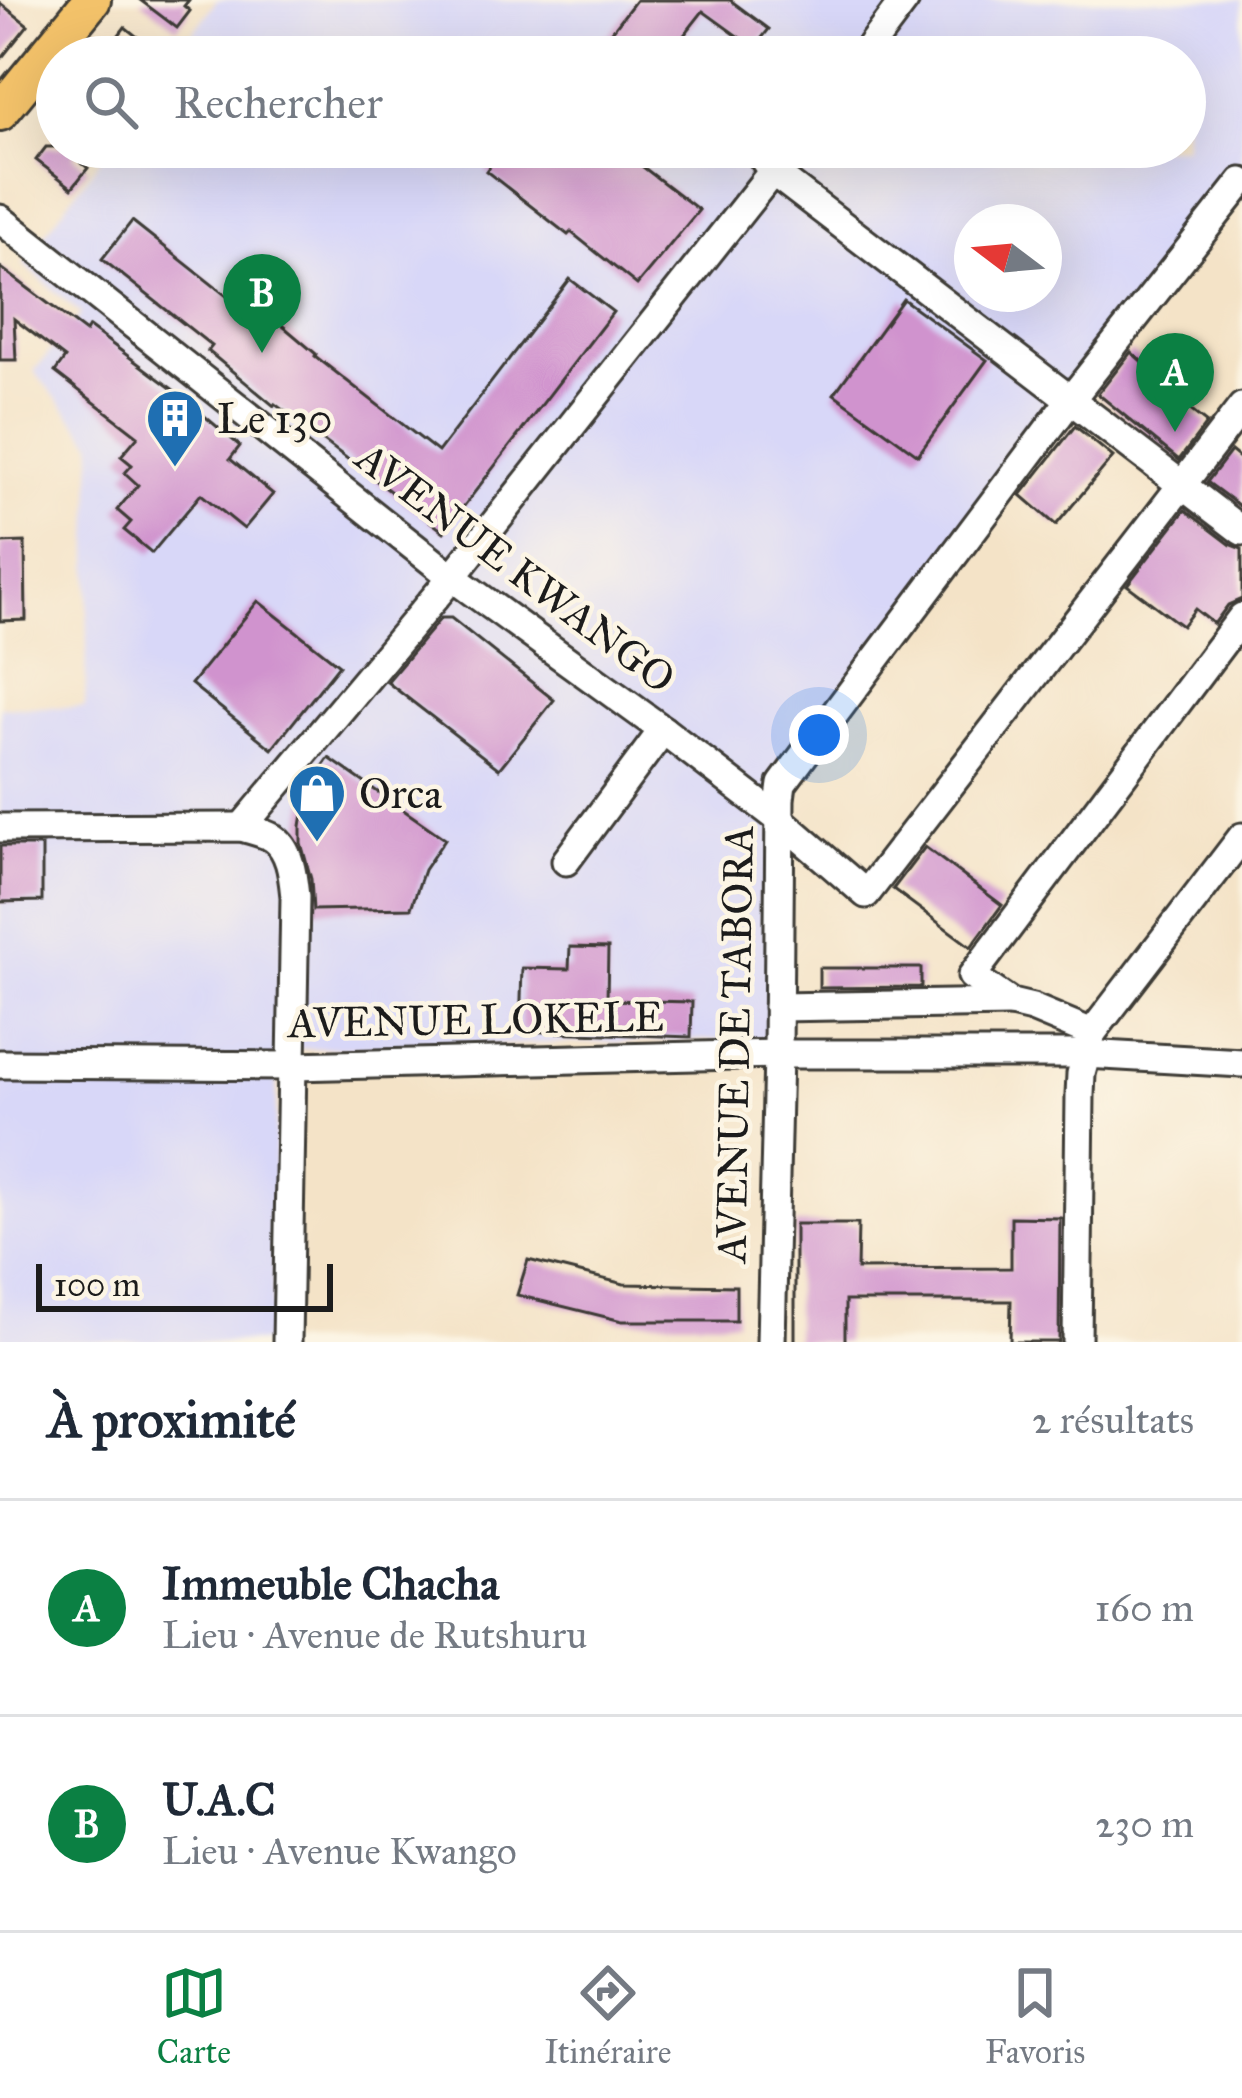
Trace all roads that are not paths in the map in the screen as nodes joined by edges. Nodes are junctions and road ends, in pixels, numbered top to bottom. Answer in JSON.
{"nodes":[{"id":1,"x":92,"y":0,"type":"edge"},
{"id":2,"x":905,"y":0,"type":"edge"},
{"id":3,"x":62,"y":36,"type":"edge"},
{"id":4,"x":878,"y":36,"type":"edge"},
{"id":5,"x":36,"y":68,"type":"edge"},
{"id":6,"x":0,"y":112,"type":"edge"},
{"id":7,"x":770,"y":168,"type":"edge"},
{"id":8,"x":776,"y":168,"type":"edge"},
{"id":9,"x":773,"y":172,"type":"junction"},
{"id":10,"x":1242,"y":182,"type":"edge"},
{"id":11,"x":0,"y":219,"type":"edge"},
{"id":12,"x":1071,"y":399,"type":"junction"},
{"id":13,"x":1242,"y":407,"type":"edge"},
{"id":14,"x":1181,"y":486,"type":"junction"},
{"id":15,"x":1242,"y":531,"type":"edge"},
{"id":16,"x":452,"y":577,"type":"junction"},
{"id":17,"x":1242,"y":617,"type":"edge"},
{"id":18,"x":663,"y":730,"type":"junction"},
{"id":19,"x":779,"y":820,"type":"junction"},
{"id":20,"x":242,"y":827,"type":"junction"},
{"id":21,"x":0,"y":828,"type":"edge"},
{"id":22,"x":1242,"y":837,"type":"edge"},
{"id":23,"x":566,"y":861,"type":"dead end"},
{"id":24,"x":1011,"y":1003,"type":"junction"},
{"id":25,"x":778,"y":1007,"type":"junction"},
{"id":26,"x":1089,"y":1044,"type":"junction"},
{"id":27,"x":778,"y":1054,"type":"junction"},
{"id":28,"x":1242,"y":1063,"type":"edge"},
{"id":29,"x":0,"y":1064,"type":"edge"},
{"id":30,"x":294,"y":1066,"type":"junction"},
{"id":31,"x":287,"y":1342,"type":"edge"},
{"id":32,"x":771,"y":1342,"type":"edge"},
{"id":33,"x":1077,"y":1342,"type":"edge"}],
"edges":[{"from":1,"to":3,"type":"main road"},
{"from":2,"to":4,"type":"street"},
{"from":5,"to":6,"type":"main road"},
{"from":7,"to":9,"type":"street"},
{"from":8,"to":9,"type":"street"},
{"from":9,"to":12,"type":"street"},
{"from":9,"to":16,"type":"street"},
{"from":10,"to":12,"type":"street","name":"AVENUE DE TABORA"},
{"from":11,"to":16,"type":"street","name":"AVENUE KWANGO"},
{"from":12,"to":14,"type":"street"},
{"from":12,"to":19,"type":"street","name":"AVENUE DE TABORA"},
{"from":13,"to":14,"type":"street"},
{"from":14,"to":15,"type":"street"},
{"from":14,"to":19,"type":"street","name":"AVENUE KWANGO"},
{"from":16,"to":18,"type":"street","name":"AVENUE KWANGO"},
{"from":16,"to":20,"type":"street"},
{"from":17,"to":24,"type":"street"},
{"from":18,"to":19,"type":"street","name":"AVENUE KWANGO"},
{"from":18,"to":23,"type":"street"},
{"from":19,"to":25,"type":"street","name":"AVENUE DE TABORA"},
{"from":20,"to":21,"type":"street"},
{"from":20,"to":30,"type":"street"},
{"from":22,"to":26,"type":"street"},
{"from":24,"to":25,"type":"street"},
{"from":24,"to":26,"type":"street"},
{"from":25,"to":27,"type":"street","name":"AVENUE DE TABORA"},
{"from":26,"to":27,"type":"street","name":"AVENUE LOKELE"},
{"from":26,"to":28,"type":"street","name":"AVENUE LOKELE"},
{"from":26,"to":33,"type":"street"},
{"from":27,"to":30,"type":"street","name":"AVENUE LOKELE"},
{"from":27,"to":32,"type":"street","name":"AVENUE DE TABORA"},
{"from":29,"to":30,"type":"street","name":"AVENUE LOKELE"},
{"from":30,"to":31,"type":"street"}]}
